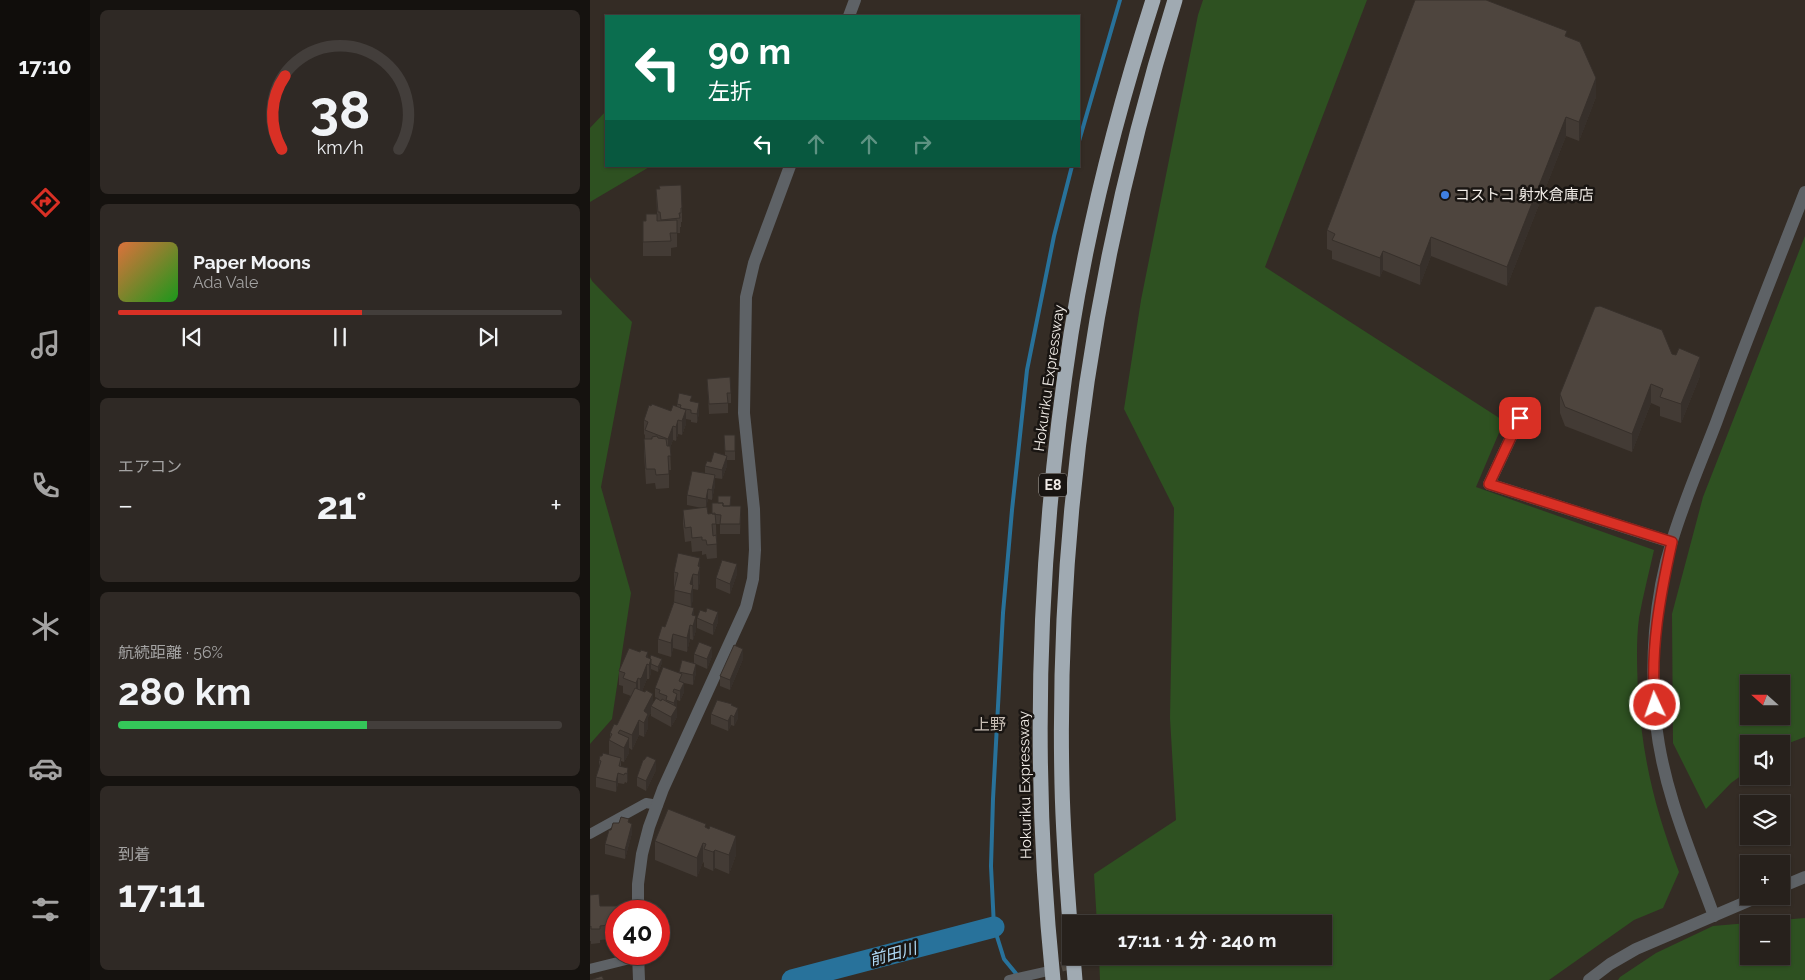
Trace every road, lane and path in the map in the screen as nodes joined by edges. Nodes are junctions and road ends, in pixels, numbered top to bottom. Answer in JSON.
{"nodes":[{"id":1,"x":855,"y":0,"type":"edge"},
{"id":2,"x":1152,"y":0,"type":"edge"},
{"id":3,"x":1175,"y":0,"type":"edge"},
{"id":4,"x":848,"y":15,"type":"edge"},
{"id":5,"x":790,"y":167,"type":"edge"},
{"id":6,"x":1805,"y":192,"type":"edge"},
{"id":7,"x":1520,"y":418,"type":"dead end"},
{"id":8,"x":1672,"y":542,"type":"junction"},
{"id":9,"x":658,"y":805,"type":"junction"},
{"id":10,"x":590,"y":834,"type":"edge"},
{"id":11,"x":1805,"y":877,"type":"edge"},
{"id":12,"x":1790,"y":883,"type":"edge"},
{"id":13,"x":638,"y":900,"type":"edge"},
{"id":14,"x":1740,"y":905,"type":"edge"},
{"id":15,"x":1069,"y":915,"type":"edge"},
{"id":16,"x":1714,"y":916,"type":"junction"},
{"id":17,"x":605,"y":965,"type":"edge"},
{"id":18,"x":638,"y":965,"type":"edge"},
{"id":19,"x":1074,"y":965,"type":"edge"},
{"id":20,"x":590,"y":969,"type":"edge"},
{"id":21,"x":1048,"y":977,"type":"edge"},
{"id":22,"x":639,"y":980,"type":"edge"},
{"id":23,"x":1009,"y":980,"type":"edge"},
{"id":24,"x":1075,"y":980,"type":"edge"},
{"id":25,"x":1589,"y":980,"type":"edge"}],
"edges":[{"from":1,"to":4,"type":"street"},
{"from":2,"to":21,"type":"highway","name":"Hokuriku Expressway","number":"E8"},
{"from":3,"to":15,"type":"highway","number":"E8"},
{"from":5,"to":9,"type":"street"},
{"from":6,"to":8,"type":"street"},
{"from":7,"to":8,"type":"street"},
{"from":8,"to":16,"type":"street"},
{"from":9,"to":10,"type":"street"},
{"from":9,"to":13,"type":"street"},
{"from":11,"to":12,"type":"street"},
{"from":14,"to":16,"type":"street"},
{"from":16,"to":25,"type":"street"},
{"from":17,"to":20,"type":"street"},
{"from":18,"to":22,"type":"street"},
{"from":19,"to":24,"type":"highway"},
{"from":21,"to":23,"type":"street"}]}
